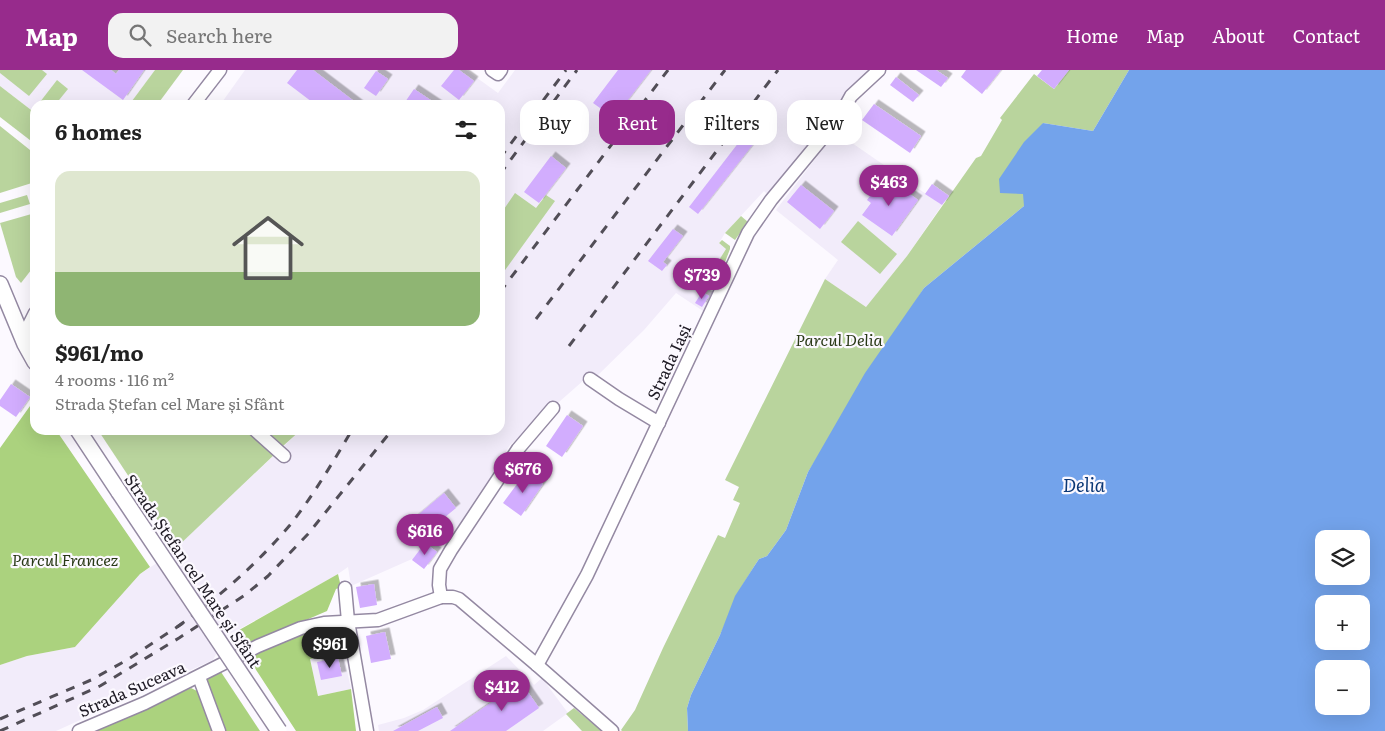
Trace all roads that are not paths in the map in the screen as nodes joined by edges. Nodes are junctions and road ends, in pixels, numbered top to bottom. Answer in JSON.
{"nodes":[{"id":1,"x":220,"y":70,"type":"edge"},
{"id":2,"x":879,"y":70,"type":"edge"},
{"id":3,"x":197,"y":100,"type":"edge"},
{"id":4,"x":0,"y":284,"type":"edge"},
{"id":5,"x":30,"y":323,"type":"edge"},
{"id":6,"x":25,"y":344,"type":"junction"},
{"id":7,"x":30,"y":353,"type":"edge"},
{"id":8,"x":590,"y":379,"type":"dead end"},
{"id":9,"x":553,"y":408,"type":"dead end"},
{"id":10,"x":659,"y":423,"type":"junction"},
{"id":11,"x":81,"y":435,"type":"edge"},
{"id":12,"x":261,"y":435,"type":"edge"},
{"id":13,"x":284,"y":456,"type":"dead end"},
{"id":14,"x":345,"y":588,"type":"dead end"},
{"id":15,"x":441,"y":597,"type":"junction"},
{"id":16,"x":348,"y":621,"type":"junction"},
{"id":17,"x":538,"y":665,"type":"junction"},
{"id":18,"x":199,"y":677,"type":"junction"},
{"id":19,"x":79,"y":731,"type":"edge"},
{"id":20,"x":219,"y":731,"type":"edge"},
{"id":21,"x":279,"y":731,"type":"edge"},
{"id":22,"x":367,"y":731,"type":"edge"},
{"id":23,"x":612,"y":731,"type":"edge"}],
"edges":[{"from":1,"to":3,"type":"street"},
{"from":2,"to":10,"type":"street","name":"Strada Iași"},
{"from":4,"to":6,"type":"main road"},
{"from":5,"to":6,"type":"street"},
{"from":6,"to":7,"type":"main road"},
{"from":8,"to":10,"type":"street"},
{"from":9,"to":15,"type":"street"},
{"from":10,"to":17,"type":"street","name":"Strada Iași"},
{"from":11,"to":21,"type":"main road","name":"Strada Ștefan cel Mare și Sfânt","bridge":true},
{"from":12,"to":13,"type":"street"},
{"from":14,"to":16,"type":"street"},
{"from":15,"to":16,"type":"street","name":"Strada Suceava"},
{"from":15,"to":17,"type":"street"},
{"from":16,"to":18,"type":"street","name":"Strada Suceava"},
{"from":16,"to":22,"type":"street"},
{"from":17,"to":23,"type":"street"},
{"from":18,"to":19,"type":"street","name":"Strada Suceava"},
{"from":18,"to":20,"type":"street"}]}
